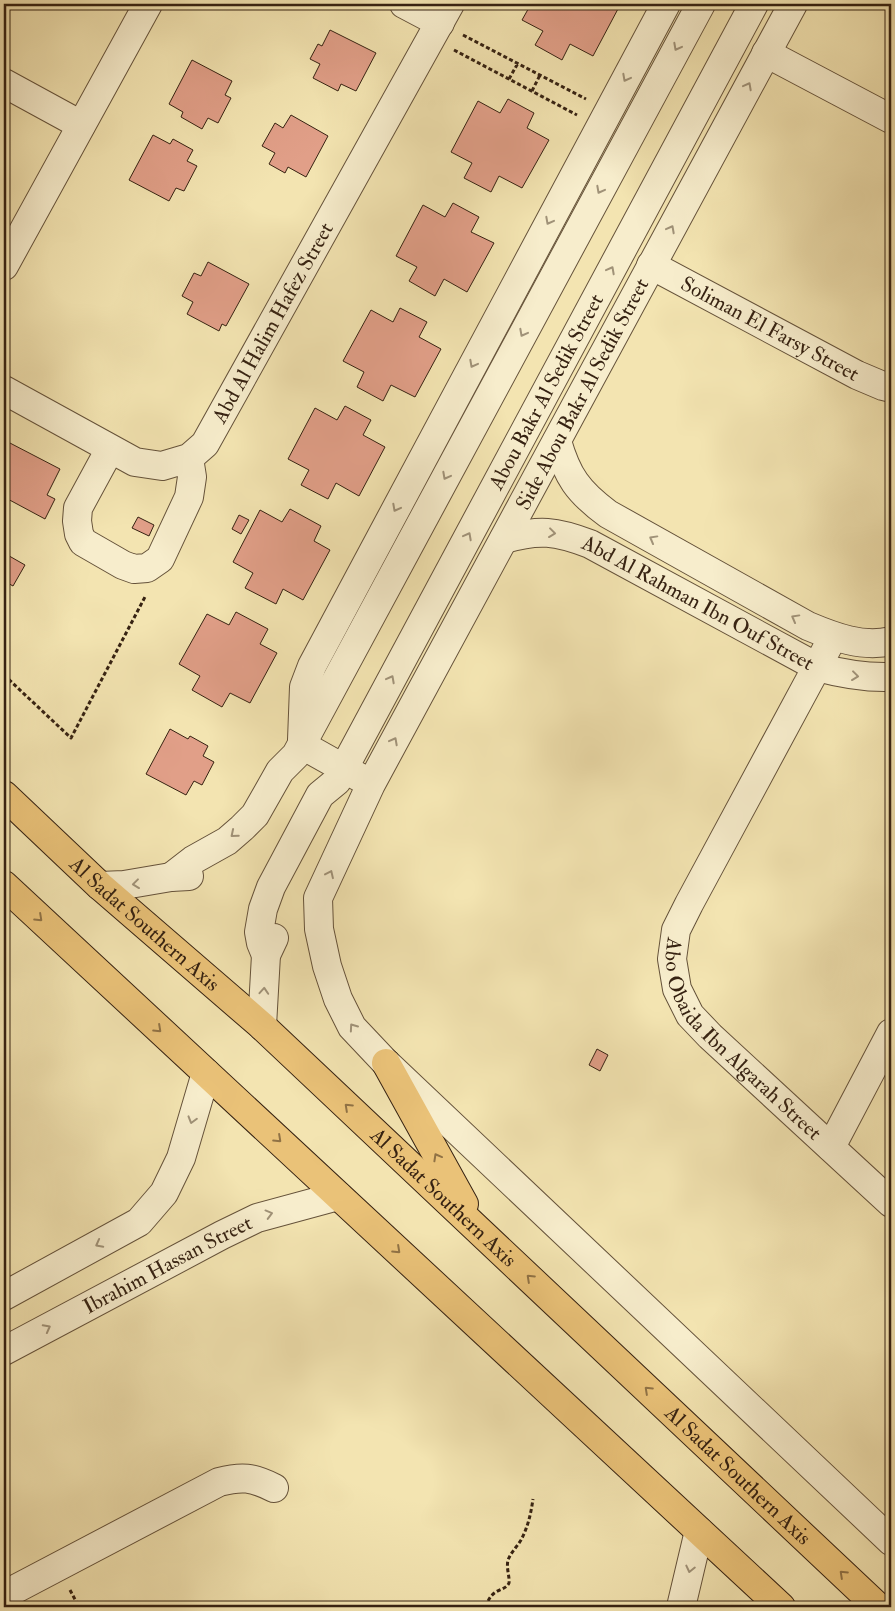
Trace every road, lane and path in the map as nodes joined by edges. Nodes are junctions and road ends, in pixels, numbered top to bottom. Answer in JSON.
{"nodes":[{"id":1,"x":148,"y":4,"type":"edge"},
{"id":2,"x":404,"y":4,"type":"edge"},
{"id":3,"x":666,"y":4,"type":"edge"},
{"id":4,"x":701,"y":4,"type":"edge"},
{"id":5,"x":754,"y":4,"type":"edge"},
{"id":6,"x":793,"y":4,"type":"edge"},
{"id":7,"x":440,"y":22,"type":"edge"},
{"id":8,"x":766,"y":54,"type":"junction"},
{"id":9,"x":518,"y":63,"type":"junction"},
{"id":10,"x":540,"y":75,"type":"junction"},
{"id":11,"x":509,"y":80,"type":"junction"},
{"id":12,"x":4,"y":83,"type":"edge"},
{"id":13,"x":532,"y":91,"type":"junction"},
{"id":14,"x":604,"y":119,"type":"junction"},
{"id":15,"x":891,"y":119,"type":"edge"},
{"id":16,"x":691,"y":121,"type":"junction"},
{"id":17,"x":81,"y":125,"type":"junction"},
{"id":18,"x":707,"y":162,"type":"junction"},
{"id":19,"x":652,"y":265,"type":"junction"},
{"id":20,"x":4,"y":266,"type":"edge"},
{"id":21,"x":891,"y":388,"type":"edge"},
{"id":22,"x":4,"y":390,"type":"edge"},
{"id":23,"x":557,"y":441,"type":"junction"},
{"id":24,"x":110,"y":449,"type":"junction"},
{"id":25,"x":189,"y":458,"type":"junction"},
{"id":26,"x":504,"y":539,"type":"junction"},
{"id":27,"x":453,"y":564,"type":"junction"},
{"id":28,"x":147,"y":568,"type":"junction"},
{"id":29,"x":482,"y":580,"type":"junction"},
{"id":30,"x":833,"y":637,"type":"junction"},
{"id":31,"x":891,"y":641,"type":"edge"},
{"id":32,"x":818,"y":667,"type":"junction"},
{"id":33,"x":4,"y":675,"type":"edge"},
{"id":34,"x":891,"y":677,"type":"edge"},
{"id":35,"x":299,"y":750,"type":"junction"},
{"id":36,"x":340,"y":775,"type":"junction"},
{"id":37,"x":371,"y":784,"type":"junction"},
{"id":38,"x":4,"y":795,"type":"edge"},
{"id":39,"x":4,"y":885,"type":"edge"},
{"id":40,"x":100,"y":886,"type":"junction"},
{"id":41,"x":262,"y":1026,"type":"junction"},
{"id":42,"x":891,"y":1033,"type":"edge"},
{"id":43,"x":386,"y":1062,"type":"junction"},
{"id":44,"x":206,"y":1073,"type":"junction"},
{"id":45,"x":831,"y":1147,"type":"junction"},
{"id":46,"x":338,"y":1196,"type":"junction"},
{"id":47,"x":891,"y":1203,"type":"edge"},
{"id":48,"x":479,"y":1229,"type":"junction"},
{"id":49,"x":4,"y":1296,"type":"edge"},
{"id":50,"x":4,"y":1351,"type":"edge"},
{"id":51,"x":274,"y":1488,"type":"dead end"},
{"id":52,"x":533,"y":1499,"type":"dead end"},
{"id":53,"x":699,"y":1531,"type":"junction"},
{"id":54,"x":891,"y":1541,"type":"edge"},
{"id":55,"x":4,"y":1595,"type":"edge"},
{"id":56,"x":486,"y":1607,"type":"edge"},
{"id":57,"x":680,"y":1607,"type":"edge"},
{"id":58,"x":781,"y":1607,"type":"edge"},
{"id":59,"x":878,"y":1607,"type":"edge"}],
"edges":[{"from":1,"to":17,"type":"street"},
{"from":2,"to":7,"type":"street"},
{"from":3,"to":14,"type":"street","one_way":true},
{"from":4,"to":35,"type":"street","one_way":true},
{"from":5,"to":16,"type":"street","name":"Abou Bakr Al Sedik Street"},
{"from":6,"to":8,"type":"street","name":"Side Abou Bakr Al Sedik Street"},
{"from":7,"to":9,"type":"path"},
{"from":7,"to":11,"type":"path"},
{"from":7,"to":25,"type":"street","name":"Abd Al Halim Hafez Street"},
{"from":8,"to":15,"type":"street"},
{"from":18,"to":8,"type":"street","name":"Side Abou Bakr Al Sedik Street","one_way":true},
{"from":9,"to":10,"type":"path"},
{"from":9,"to":11,"type":"path"},
{"from":10,"to":13,"type":"path"},
{"from":10,"to":14,"type":"path"},
{"from":11,"to":13,"type":"path"},
{"from":12,"to":17,"type":"street"},
{"from":13,"to":14,"type":"path"},
{"from":14,"to":35,"type":"street","one_way":true},
{"from":16,"to":18,"type":"street"},
{"from":27,"to":16,"type":"street","name":"Abou Bakr Al Sedik Street","one_way":true},
{"from":17,"to":20,"type":"street"},
{"from":19,"to":18,"type":"street","name":"Side Abou Bakr Al Sedik Street","one_way":true},
{"from":19,"to":21,"type":"street","name":"Soliman El Farsy Street"},
{"from":19,"to":23,"type":"street","name":"Side Abou Bakr Al Sedik Street"},
{"from":22,"to":24,"type":"street","name":"Abd Al Halim Hafez Street"},
{"from":23,"to":26,"type":"street","name":"Side Abou Bakr Al Sedik Street"},
{"from":30,"to":23,"type":"street","name":"Abd Al Rahman Ibn Ouf Street","one_way":true},
{"from":24,"to":25,"type":"street","name":"Abd Al Halim Hafez Street"},
{"from":24,"to":28,"type":"street"},
{"from":25,"to":28,"type":"street"},
{"from":26,"to":29,"type":"street","name":"Side Abou Bakr Al Sedik Street"},
{"from":26,"to":32,"type":"street","name":"Abd Al Rahman Ibn Ouf Street","one_way":true},
{"from":27,"to":29,"type":"street"},
{"from":36,"to":27,"type":"street","name":"Abou Bakr Al Sedik Street","one_way":true},
{"from":28,"to":33,"type":"path"},
{"from":37,"to":29,"type":"street","name":"Side Abou Bakr Al Sedik Street","one_way":true},
{"from":30,"to":31,"type":"street","name":"Abd Al Rahman Ibn Ouf Street"},
{"from":30,"to":32,"type":"street","name":"Abo Obaida Ibn Algarah Street"},
{"from":32,"to":34,"type":"street","name":"Abd Al Rahman Ibn Ouf Street","one_way":true},
{"from":32,"to":45,"type":"street","name":"Abo Obaida Ibn Algarah Street"},
{"from":35,"to":36,"type":"street"},
{"from":35,"to":40,"type":"street","one_way":true},
{"from":36,"to":37,"type":"street"},
{"from":41,"to":36,"type":"street","name":"Abou Bakr Al Sedik Street","one_way":true},
{"from":43,"to":37,"type":"street","name":"Side Abou Bakr Al Sedik Street","one_way":true},
{"from":38,"to":40,"type":"main road","name":"Al Sadat Southern Axis"},
{"from":39,"to":44,"type":"main road","one_way":true},
{"from":40,"to":41,"type":"main road","name":"Al Sadat Southern Axis"},
{"from":48,"to":41,"type":"main road","name":"Al Sadat Southern Axis","one_way":true},
{"from":42,"to":45,"type":"street"},
{"from":48,"to":43,"type":"main road","one_way":true},
{"from":43,"to":54,"type":"street","name":"Side Abou Bakr Al Sedik Street"},
{"from":44,"to":46,"type":"main road","one_way":true},
{"from":44,"to":49,"type":"street","one_way":true},
{"from":45,"to":47,"type":"street","name":"Abo Obaida Ibn Algarah Street"},
{"from":50,"to":46,"type":"street","name":"Ibrahim Hassan Street","one_way":true},
{"from":46,"to":53,"type":"main road","one_way":true},
{"from":59,"to":48,"type":"main road","name":"Al Sadat Southern Axis","one_way":true},
{"from":51,"to":55,"type":"street"},
{"from":52,"to":56,"type":"path"},
{"from":53,"to":57,"type":"street","one_way":true},
{"from":53,"to":58,"type":"main road"}]}
